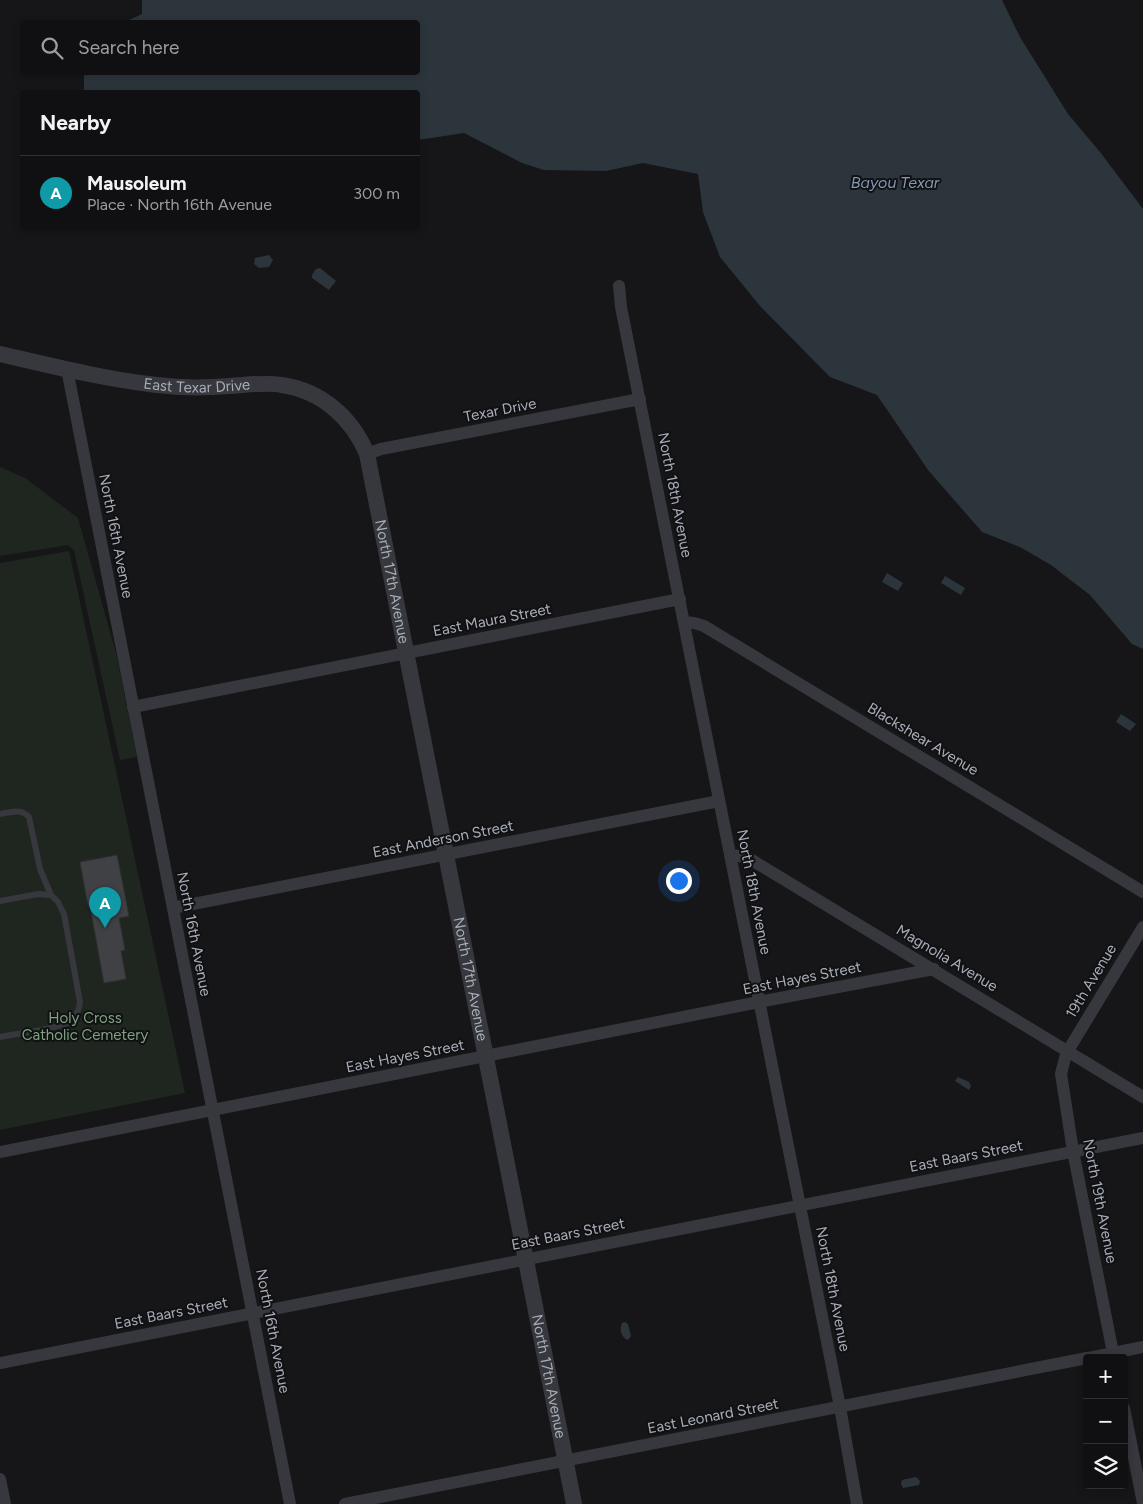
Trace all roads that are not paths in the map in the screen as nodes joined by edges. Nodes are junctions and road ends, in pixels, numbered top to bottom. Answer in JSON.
{"nodes":[{"id":1,"x":619,"y":286,"type":"dead end"},
{"id":2,"x":0,"y":354,"type":"edge"},
{"id":3,"x":67,"y":369,"type":"junction"},
{"id":4,"x":640,"y":399,"type":"junction"},
{"id":5,"x":367,"y":454,"type":"junction"},
{"id":6,"x":680,"y":600,"type":"junction"},
{"id":7,"x":684,"y":622,"type":"junction"},
{"id":8,"x":407,"y":654,"type":"junction"},
{"id":9,"x":133,"y":707,"type":"junction"},
{"id":10,"x":719,"y":801,"type":"junction"},
{"id":11,"x":0,"y":814,"type":"edge"},
{"id":12,"x":446,"y":855,"type":"junction"},
{"id":13,"x":730,"y":856,"type":"junction"},
{"id":14,"x":1143,"y":892,"type":"edge"},
{"id":15,"x":51,"y":895,"type":"junction"},
{"id":16,"x":0,"y":901,"type":"edge"},
{"id":17,"x":173,"y":908,"type":"junction"},
{"id":18,"x":1143,"y":927,"type":"edge"},
{"id":19,"x":934,"y":969,"type":"junction"},
{"id":20,"x":759,"y":1002,"type":"junction"},
{"id":21,"x":0,"y":1037,"type":"edge"},
{"id":22,"x":1067,"y":1051,"type":"junction"},
{"id":23,"x":486,"y":1056,"type":"junction"},
{"id":24,"x":1143,"y":1097,"type":"edge"},
{"id":25,"x":213,"y":1110,"type":"junction"},
{"id":26,"x":1143,"y":1138,"type":"edge"},
{"id":27,"x":1073,"y":1151,"type":"junction"},
{"id":28,"x":0,"y":1152,"type":"edge"},
{"id":29,"x":800,"y":1206,"type":"junction"},
{"id":30,"x":526,"y":1259,"type":"junction"},
{"id":31,"x":253,"y":1313,"type":"junction"},
{"id":32,"x":1143,"y":1347,"type":"edge"},
{"id":33,"x":1114,"y":1354,"type":"edge"},
{"id":34,"x":1118,"y":1354,"type":"edge"},
{"id":35,"x":1083,"y":1359,"type":"edge"},
{"id":36,"x":0,"y":1363,"type":"edge"},
{"id":37,"x":840,"y":1407,"type":"junction"},
{"id":38,"x":1128,"y":1428,"type":"edge"},
{"id":39,"x":566,"y":1461,"type":"junction"},
{"id":40,"x":0,"y":1479,"type":"edge"},
{"id":41,"x":1143,"y":1503,"type":"edge"},
{"id":42,"x":5,"y":1504,"type":"edge"},
{"id":43,"x":290,"y":1504,"type":"edge"},
{"id":44,"x":345,"y":1504,"type":"edge"},
{"id":45,"x":574,"y":1504,"type":"edge"},
{"id":46,"x":857,"y":1504,"type":"edge"}],
"edges":[{"from":1,"to":4,"type":"street","name":"North 18th Avenue"},
{"from":2,"to":3,"type":"street","name":"East Texar Drive"},
{"from":3,"to":5,"type":"street","name":"East Texar Drive"},
{"from":3,"to":9,"type":"street","name":"North 16th Avenue"},
{"from":4,"to":5,"type":"street","name":"Texar Drive"},
{"from":4,"to":6,"type":"street","name":"North 18th Avenue"},
{"from":5,"to":8,"type":"street","name":"North 17th Avenue"},
{"from":6,"to":7,"type":"street","name":"North 18th Avenue"},
{"from":6,"to":8,"type":"street","name":"East Maura Street"},
{"from":7,"to":10,"type":"street","name":"North 18th Avenue"},
{"from":7,"to":14,"type":"street","name":"Blackshear Avenue"},
{"from":8,"to":9,"type":"street","name":"East Maura Street"},
{"from":8,"to":12,"type":"street","name":"North 17th Avenue"},
{"from":9,"to":17,"type":"street","name":"North 16th Avenue"},
{"from":10,"to":12,"type":"street","name":"East Anderson Street"},
{"from":10,"to":13,"type":"street","name":"North 18th Avenue"},
{"from":11,"to":15,"type":"lane"},
{"from":12,"to":17,"type":"street","name":"East Anderson Street"},
{"from":12,"to":23,"type":"street","name":"North 17th Avenue"},
{"from":13,"to":19,"type":"street","name":"Magnolia Avenue"},
{"from":13,"to":20,"type":"street","name":"North 18th Avenue"},
{"from":15,"to":16,"type":"lane"},
{"from":15,"to":21,"type":"lane"},
{"from":17,"to":25,"type":"street","name":"North 16th Avenue"},
{"from":18,"to":22,"type":"street","name":"19th Avenue"},
{"from":19,"to":20,"type":"street","name":"East Hayes Street"},
{"from":19,"to":22,"type":"street","name":"Magnolia Avenue"},
{"from":20,"to":23,"type":"street","name":"East Hayes Street"},
{"from":20,"to":29,"type":"street","name":"North 18th Avenue"},
{"from":22,"to":24,"type":"street","name":"Magnolia Avenue"},
{"from":22,"to":27,"type":"street","name":"North 19th Avenue"},
{"from":23,"to":25,"type":"street","name":"East Hayes Street"},
{"from":23,"to":30,"type":"street","name":"North 17th Avenue"},
{"from":25,"to":28,"type":"street","name":"East Hayes Street"},
{"from":25,"to":31,"type":"street","name":"North 16th Avenue"},
{"from":26,"to":27,"type":"street","name":"East Baars Street"},
{"from":27,"to":29,"type":"street","name":"East Baars Street"},
{"from":27,"to":33,"type":"street","name":"North 19th Avenue"},
{"from":29,"to":30,"type":"street","name":"East Baars Street"},
{"from":29,"to":37,"type":"street","name":"North 18th Avenue"},
{"from":30,"to":31,"type":"street","name":"East Baars Street"},
{"from":30,"to":39,"type":"street","name":"North 17th Avenue"},
{"from":31,"to":36,"type":"street","name":"East Baars Street"},
{"from":31,"to":43,"type":"street","name":"North 16th Avenue"},
{"from":32,"to":34,"type":"street","name":"East Leonard Street"},
{"from":35,"to":37,"type":"street","name":"East Leonard Street"},
{"from":37,"to":39,"type":"street","name":"East Leonard Street"},
{"from":37,"to":46,"type":"street","name":"North 18th Avenue"},
{"from":38,"to":41,"type":"street"},
{"from":39,"to":44,"type":"street","name":"East Leonard Street"},
{"from":39,"to":45,"type":"street","name":"North 17th Avenue"},
{"from":40,"to":42,"type":"street"}]}
